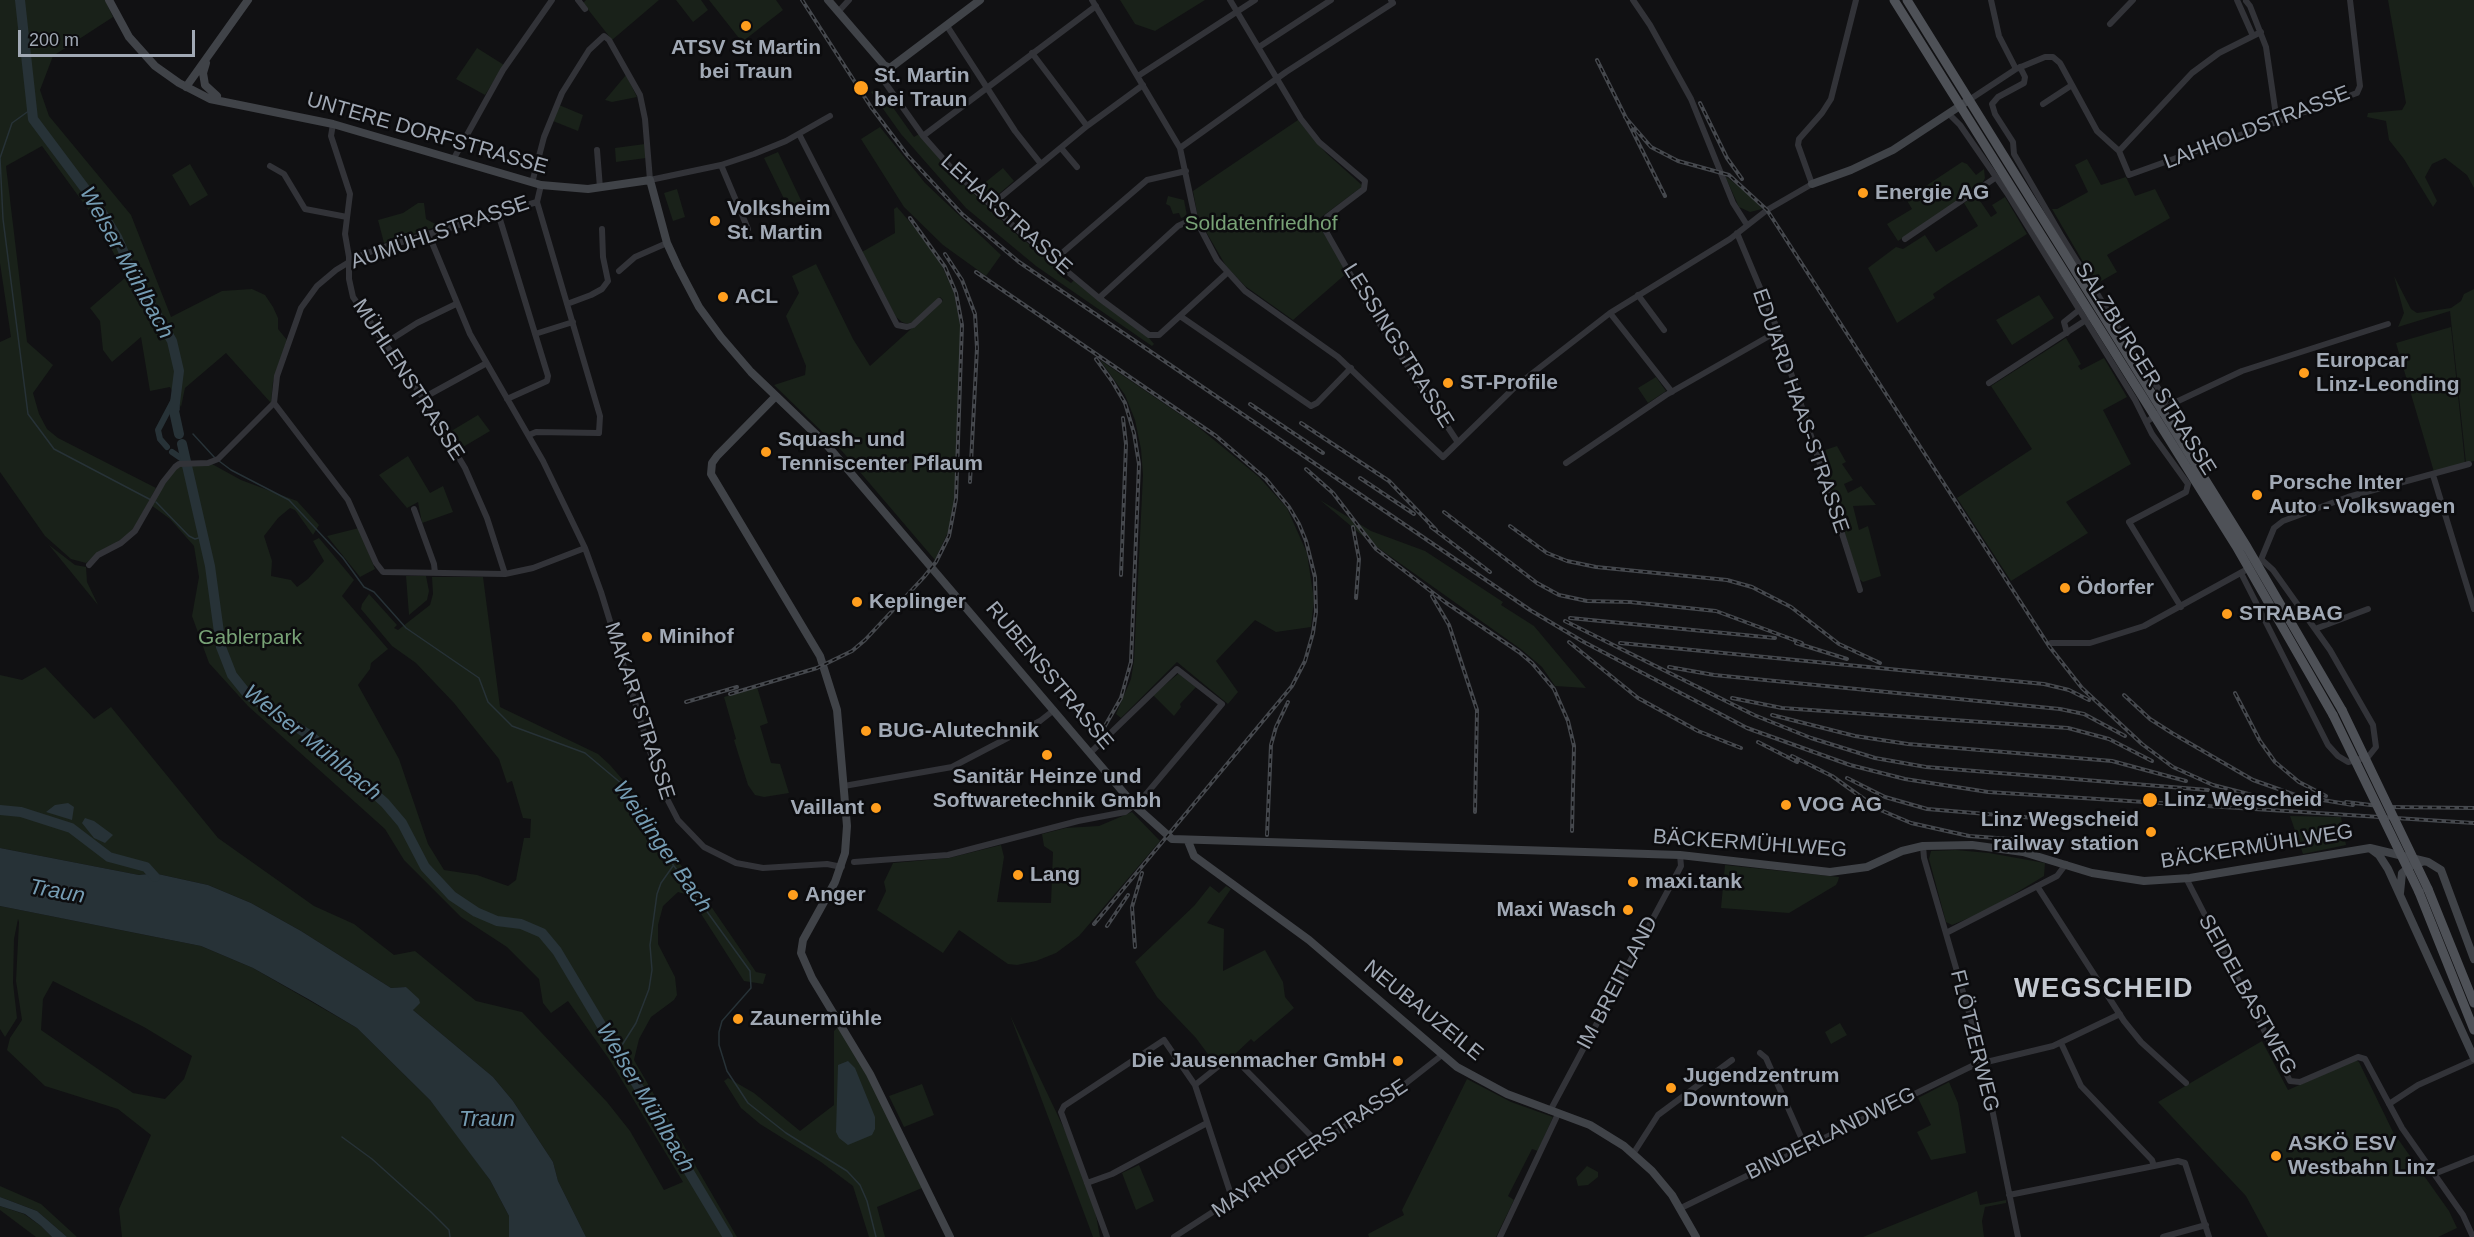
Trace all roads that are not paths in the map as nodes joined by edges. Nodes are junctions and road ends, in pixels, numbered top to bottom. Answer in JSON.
{"nodes":[{"id":1,"x":109,"y":0,"type":"edge"},
{"id":2,"x":248,"y":0,"type":"edge"},
{"id":3,"x":552,"y":0,"type":"edge"},
{"id":4,"x":578,"y":0,"type":"edge"},
{"id":5,"x":828,"y":0,"type":"edge"},
{"id":6,"x":849,"y":0,"type":"edge"},
{"id":7,"x":980,"y":0,"type":"edge"},
{"id":8,"x":1230,"y":0,"type":"edge"},
{"id":9,"x":1255,"y":0,"type":"edge"},
{"id":10,"x":1331,"y":0,"type":"edge"},
{"id":11,"x":1633,"y":0,"type":"edge"},
{"id":12,"x":1856,"y":0,"type":"edge"},
{"id":13,"x":1894,"y":0,"type":"edge"},
{"id":14,"x":1907,"y":0,"type":"edge"},
{"id":15,"x":1991,"y":0,"type":"edge"},
{"id":16,"x":2133,"y":0,"type":"edge"},
{"id":17,"x":2350,"y":0,"type":"edge"},
{"id":18,"x":2242,"y":1,"type":"edge"},
{"id":19,"x":1392,"y":2,"type":"edge"},
{"id":20,"x":1094,"y":3,"type":"edge"},
{"id":21,"x":585,"y":9,"type":"dead end"},
{"id":22,"x":838,"y":12,"type":"junction"},
{"id":23,"x":1237,"y":12,"type":"junction"},
{"id":24,"x":2110,"y":24,"type":"dead end"},
{"id":25,"x":947,"y":26,"type":"junction"},
{"id":26,"x":2261,"y":32,"type":"junction"},
{"id":27,"x":2253,"y":36,"type":"junction"},
{"id":28,"x":1259,"y":47,"type":"junction"},
{"id":29,"x":211,"y":52,"type":"junction"},
{"id":30,"x":1032,"y":53,"type":"junction"},
{"id":31,"x":887,"y":68,"type":"junction"},
{"id":32,"x":2018,"y":68,"type":"junction"},
{"id":33,"x":1138,"y":76,"type":"junction"},
{"id":34,"x":1277,"y":79,"type":"junction"},
{"id":35,"x":187,"y":85,"type":"junction"},
{"id":36,"x":1143,"y":85,"type":"junction"},
{"id":37,"x":2072,"y":85,"type":"junction"},
{"id":38,"x":987,"y":86,"type":"junction"},
{"id":39,"x":217,"y":96,"type":"junction"},
{"id":40,"x":1965,"y":103,"type":"junction"},
{"id":41,"x":2043,"y":104,"type":"dead end"},
{"id":42,"x":244,"y":105,"type":"junction"},
{"id":43,"x":1949,"y":114,"type":"junction"},
{"id":44,"x":830,"y":116,"type":"dead end"},
{"id":45,"x":2277,"y":122,"type":"junction"},
{"id":46,"x":333,"y":124,"type":"junction"},
{"id":47,"x":1087,"y":126,"type":"junction"},
{"id":48,"x":799,"y":134,"type":"junction"},
{"id":49,"x":923,"y":136,"type":"junction"},
{"id":50,"x":1061,"y":148,"type":"junction"},
{"id":51,"x":1180,"y":148,"type":"junction"},
{"id":52,"x":597,"y":150,"type":"dead end"},
{"id":53,"x":2119,"y":151,"type":"junction"},
{"id":54,"x":453,"y":160,"type":"junction"},
{"id":55,"x":1041,"y":164,"type":"junction"},
{"id":56,"x":721,"y":165,"type":"junction"},
{"id":57,"x":270,"y":166,"type":"dead end"},
{"id":58,"x":1077,"y":167,"type":"dead end"},
{"id":59,"x":1186,"y":171,"type":"junction"},
{"id":60,"x":1995,"y":178,"type":"junction"},
{"id":61,"x":650,"y":180,"type":"junction"},
{"id":62,"x":536,"y":184,"type":"junction"},
{"id":63,"x":1812,"y":184,"type":"junction"},
{"id":64,"x":600,"y":188,"type":"junction"},
{"id":65,"x":537,"y":202,"type":"junction"},
{"id":66,"x":990,"y":206,"type":"junction"},
{"id":67,"x":498,"y":213,"type":"junction"},
{"id":68,"x":347,"y":217,"type":"junction"},
{"id":69,"x":1195,"y":218,"type":"junction"},
{"id":70,"x":1747,"y":225,"type":"junction"},
{"id":71,"x":602,"y":229,"type":"dead end"},
{"id":72,"x":748,"y":229,"type":"dead end"},
{"id":73,"x":428,"y":233,"type":"junction"},
{"id":74,"x":1737,"y":233,"type":"junction"},
{"id":75,"x":1905,"y":239,"type":"dead end"},
{"id":76,"x":667,"y":243,"type":"junction"},
{"id":77,"x":1054,"y":260,"type":"junction"},
{"id":78,"x":349,"y":262,"type":"junction"},
{"id":79,"x":620,"y":271,"type":"dead end"},
{"id":80,"x":1227,"y":273,"type":"junction"},
{"id":81,"x":1638,"y":295,"type":"junction"},
{"id":82,"x":1099,"y":298,"type":"junction"},
{"id":83,"x":939,"y":301,"type":"dead end"},
{"id":84,"x":456,"y":304,"type":"junction"},
{"id":85,"x":567,"y":304,"type":"junction"},
{"id":86,"x":2079,"y":310,"type":"junction"},
{"id":87,"x":1610,"y":313,"type":"junction"},
{"id":88,"x":1180,"y":316,"type":"junction"},
{"id":89,"x":2085,"y":321,"type":"junction"},
{"id":90,"x":573,"y":322,"type":"junction"},
{"id":91,"x":2388,"y":324,"type":"dead end"},
{"id":92,"x":1664,"y":330,"type":"dead end"},
{"id":93,"x":1778,"y":332,"type":"junction"},
{"id":94,"x":2067,"y":333,"type":"junction"},
{"id":95,"x":535,"y":334,"type":"junction"},
{"id":96,"x":384,"y":344,"type":"junction"},
{"id":97,"x":485,"y":364,"type":"junction"},
{"id":98,"x":1351,"y":368,"type":"junction"},
{"id":99,"x":1989,"y":383,"type":"dead end"},
{"id":100,"x":1672,"y":392,"type":"junction"},
{"id":101,"x":776,"y":396,"type":"junction"},
{"id":102,"x":423,"y":398,"type":"junction"},
{"id":103,"x":507,"y":399,"type":"junction"},
{"id":104,"x":274,"y":403,"type":"junction"},
{"id":105,"x":2154,"y":417,"type":"junction"},
{"id":106,"x":529,"y":435,"type":"junction"},
{"id":107,"x":1457,"y":441,"type":"junction"},
{"id":108,"x":1566,"y":463,"type":"dead end"},
{"id":109,"x":2469,"y":464,"type":"dead end"},
{"id":110,"x":2433,"y":475,"type":"junction"},
{"id":111,"x":414,"y":509,"type":"dead end"},
{"id":112,"x":585,"y":548,"type":"junction"},
{"id":113,"x":88,"y":564,"type":"dead end"},
{"id":114,"x":2252,"y":566,"type":"junction"},
{"id":115,"x":435,"y":573,"type":"junction"},
{"id":116,"x":504,"y":574,"type":"junction"},
{"id":117,"x":1860,"y":590,"type":"dead end"},
{"id":118,"x":2181,"y":607,"type":"junction"},
{"id":119,"x":2368,"y":609,"type":"dead end"},
{"id":120,"x":2474,"y":609,"type":"edge"},
{"id":121,"x":2315,"y":629,"type":"junction"},
{"id":122,"x":2051,"y":643,"type":"dead end"},
{"id":123,"x":1054,"y":710,"type":"junction"},
{"id":124,"x":1090,"y":753,"type":"junction"},
{"id":125,"x":844,"y":786,"type":"junction"},
{"id":126,"x":1135,"y":806,"type":"junction"},
{"id":127,"x":1188,"y":841,"type":"junction"},
{"id":128,"x":1923,"y":846,"type":"junction"},
{"id":129,"x":2370,"y":848,"type":"junction"},
{"id":130,"x":1680,"y":855,"type":"junction"},
{"id":131,"x":854,"y":862,"type":"dead end"},
{"id":132,"x":2424,"y":862,"type":"junction"},
{"id":133,"x":2066,"y":864,"type":"junction"},
{"id":134,"x":842,"y":867,"type":"junction"},
{"id":135,"x":2186,"y":878,"type":"junction"},
{"id":136,"x":2037,"y":886,"type":"junction"},
{"id":137,"x":2423,"y":890,"type":"junction"},
{"id":138,"x":2400,"y":896,"type":"junction"},
{"id":139,"x":1946,"y":933,"type":"junction"},
{"id":140,"x":2473,"y":955,"type":"edge"},
{"id":141,"x":2474,"y":1003,"type":"edge"},
{"id":142,"x":2120,"y":1014,"type":"junction"},
{"id":143,"x":2474,"y":1030,"type":"edge"},
{"id":144,"x":2061,"y":1043,"type":"junction"},
{"id":145,"x":1760,"y":1053,"type":"dead end"},
{"id":146,"x":1442,"y":1055,"type":"junction"},
{"id":147,"x":2474,"y":1059,"type":"edge"},
{"id":148,"x":1732,"y":1060,"type":"dead end"},
{"id":149,"x":1983,"y":1062,"type":"junction"},
{"id":150,"x":2186,"y":1083,"type":"dead end"},
{"id":151,"x":1195,"y":1085,"type":"junction"},
{"id":152,"x":2389,"y":1104,"type":"junction"},
{"id":153,"x":1554,"y":1112,"type":"junction"},
{"id":154,"x":1207,"y":1123,"type":"junction"},
{"id":155,"x":1319,"y":1144,"type":"junction"},
{"id":156,"x":1805,"y":1146,"type":"junction"},
{"id":157,"x":1633,"y":1154,"type":"junction"},
{"id":158,"x":2474,"y":1158,"type":"edge"},
{"id":159,"x":2154,"y":1166,"type":"junction"},
{"id":160,"x":2434,"y":1174,"type":"junction"},
{"id":161,"x":1087,"y":1183,"type":"junction"},
{"id":162,"x":2009,"y":1195,"type":"junction"},
{"id":163,"x":1233,"y":1200,"type":"junction"},
{"id":164,"x":1681,"y":1208,"type":"junction"},
{"id":165,"x":2206,"y":1225,"type":"junction"},
{"id":166,"x":950,"y":1237,"type":"edge"},
{"id":167,"x":1107,"y":1237,"type":"edge"},
{"id":168,"x":1174,"y":1237,"type":"edge"},
{"id":169,"x":1500,"y":1237,"type":"edge"},
{"id":170,"x":1696,"y":1237,"type":"edge"},
{"id":171,"x":2018,"y":1237,"type":"edge"},
{"id":172,"x":2163,"y":1237,"type":"edge"},
{"id":173,"x":2209,"y":1237,"type":"edge"},
{"id":174,"x":2473,"y":1237,"type":"edge"}],
"edges":[{"from":1,"to":35,"type":"street","name":"UNTERE DORFSTRASSE"},
{"from":2,"to":29,"type":"street"},
{"from":3,"to":54,"type":"street"},
{"from":4,"to":21,"type":"street"},
{"from":5,"to":22,"type":"street"},
{"from":6,"to":22,"type":"street"},
{"from":7,"to":25,"type":"street"},
{"from":8,"to":23,"type":"street","name":"LESSINGSTRASSE"},
{"from":9,"to":23,"type":"street"},
{"from":10,"to":28,"type":"street"},
{"from":11,"to":70,"type":"street"},
{"from":12,"to":63,"type":"street"},
{"from":13,"to":40,"type":"main road","name":"SALZBURGER STRASSE"},
{"from":14,"to":40,"type":"main road","name":"SALZBURGER STRASSE"},
{"from":15,"to":32,"type":"street"},
{"from":16,"to":24,"type":"street"},
{"from":17,"to":45,"type":"street","name":"LAHHOLDSTRASSE"},
{"from":18,"to":26,"type":"street"},
{"from":18,"to":27,"type":"street"},
{"from":19,"to":34,"type":"street"},
{"from":20,"to":30,"type":"street"},
{"from":20,"to":33,"type":"street"},
{"from":22,"to":31,"type":"street"},
{"from":23,"to":28,"type":"street","name":"LESSINGSTRASSE"},
{"from":23,"to":33,"type":"street"},
{"from":25,"to":31,"type":"street"},
{"from":25,"to":38,"type":"street"},
{"from":26,"to":27,"type":"street"},
{"from":26,"to":45,"type":"street"},
{"from":27,"to":53,"type":"street"},
{"from":28,"to":34,"type":"street","name":"LESSINGSTRASSE"},
{"from":29,"to":35,"type":"street"},
{"from":29,"to":39,"type":"street"},
{"from":30,"to":38,"type":"street"},
{"from":30,"to":47,"type":"street"},
{"from":31,"to":49,"type":"street","name":"LEHARSTRASSE"},
{"from":32,"to":37,"type":"street"},
{"from":32,"to":40,"type":"street"},
{"from":32,"to":105,"type":"street","name":"SALZBURGER STRASSE"},
{"from":33,"to":36,"type":"street"},
{"from":34,"to":51,"type":"street"},
{"from":34,"to":107,"type":"street","name":"LESSINGSTRASSE"},
{"from":35,"to":39,"type":"street","name":"UNTERE DORFSTRASSE"},
{"from":35,"to":42,"type":"street","name":"UNTERE DORFSTRASSE"},
{"from":36,"to":47,"type":"street"},
{"from":36,"to":51,"type":"street"},
{"from":37,"to":41,"type":"street"},
{"from":37,"to":53,"type":"street"},
{"from":38,"to":49,"type":"street"},
{"from":38,"to":55,"type":"street"},
{"from":39,"to":42,"type":"street","name":"UNTERE DORFSTRASSE"},
{"from":40,"to":43,"type":"street"},
{"from":40,"to":105,"type":"main road","name":"SALZBURGER STRASSE"},
{"from":42,"to":46,"type":"street","name":"UNTERE DORFSTRASSE"},
{"from":43,"to":60,"type":"street","name":"SALZBURGER STRASSE"},
{"from":43,"to":63,"type":"street"},
{"from":44,"to":48,"type":"street","name":"UNTERE DORFSTRASSE"},
{"from":45,"to":53,"type":"street","name":"LAHHOLDSTRASSE"},
{"from":46,"to":54,"type":"street","name":"UNTERE DORFSTRASSE"},
{"from":46,"to":68,"type":"street","name":"MÜHLENSTRASSE"},
{"from":47,"to":50,"type":"street"},
{"from":48,"to":56,"type":"street","name":"UNTERE DORFSTRASSE"},
{"from":48,"to":83,"type":"street"},
{"from":49,"to":66,"type":"street","name":"LEHARSTRASSE"},
{"from":50,"to":55,"type":"street"},
{"from":50,"to":58,"type":"street"},
{"from":51,"to":59,"type":"street"},
{"from":52,"to":64,"type":"street"},
{"from":54,"to":62,"type":"street","name":"UNTERE DORFSTRASSE"},
{"from":55,"to":66,"type":"street"},
{"from":56,"to":61,"type":"street","name":"UNTERE DORFSTRASSE"},
{"from":56,"to":72,"type":"street"},
{"from":57,"to":68,"type":"street"},
{"from":59,"to":69,"type":"street"},
{"from":59,"to":77,"type":"street"},
{"from":60,"to":75,"type":"street"},
{"from":60,"to":86,"type":"street","name":"SALZBURGER STRASSE"},
{"from":61,"to":62,"type":"street","name":"AUMÜHLSTRASSE"},
{"from":61,"to":64,"type":"street","name":"UNTERE DORFSTRASSE"},
{"from":61,"to":76,"type":"street","name":"RUBENSSTRASSE"},
{"from":62,"to":64,"type":"street","name":"UNTERE DORFSTRASSE"},
{"from":62,"to":65,"type":"street","name":"AUMÜHLSTRASSE"},
{"from":63,"to":70,"type":"street"},
{"from":65,"to":67,"type":"street","name":"AUMÜHLSTRASSE"},
{"from":65,"to":85,"type":"street"},
{"from":66,"to":77,"type":"street","name":"LEHARSTRASSE"},
{"from":67,"to":73,"type":"street","name":"AUMÜHLSTRASSE"},
{"from":67,"to":95,"type":"street"},
{"from":68,"to":78,"type":"street","name":"MÜHLENSTRASSE"},
{"from":69,"to":80,"type":"street"},
{"from":69,"to":82,"type":"street"},
{"from":70,"to":74,"type":"street"},
{"from":71,"to":85,"type":"street"},
{"from":73,"to":78,"type":"street","name":"AUMÜHLSTRASSE"},
{"from":73,"to":84,"type":"street","name":"MAKARTSTRASSE"},
{"from":74,"to":81,"type":"street"},
{"from":74,"to":93,"type":"street","name":"EDUARD HAAS-STRASSE"},
{"from":76,"to":79,"type":"street"},
{"from":76,"to":101,"type":"street","name":"RUBENSSTRASSE"},
{"from":77,"to":82,"type":"street","name":"LEHARSTRASSE"},
{"from":78,"to":96,"type":"street","name":"MÜHLENSTRASSE"},
{"from":78,"to":104,"type":"street","name":"AUMÜHLSTRASSE"},
{"from":80,"to":88,"type":"street","name":"LEHARSTRASSE"},
{"from":80,"to":98,"type":"street"},
{"from":81,"to":87,"type":"street"},
{"from":81,"to":92,"type":"street"},
{"from":82,"to":88,"type":"street","name":"LEHARSTRASSE"},
{"from":84,"to":96,"type":"street"},
{"from":84,"to":97,"type":"street","name":"MAKARTSTRASSE"},
{"from":85,"to":90,"type":"street"},
{"from":86,"to":89,"type":"street","name":"SALZBURGER STRASSE"},
{"from":86,"to":94,"type":"street","name":"SALZBURGER STRASSE"},
{"from":87,"to":100,"type":"street"},
{"from":87,"to":107,"type":"street"},
{"from":88,"to":98,"type":"street"},
{"from":89,"to":94,"type":"street","name":"SALZBURGER STRASSE"},
{"from":89,"to":105,"type":"street","name":"SALZBURGER STRASSE"},
{"from":90,"to":95,"type":"street"},
{"from":90,"to":106,"type":"street"},
{"from":91,"to":105,"type":"street"},
{"from":93,"to":100,"type":"street"},
{"from":93,"to":117,"type":"street","name":"EDUARD HAAS-STRASSE"},
{"from":94,"to":99,"type":"street","name":"SALZBURGER STRASSE"},
{"from":95,"to":103,"type":"street"},
{"from":96,"to":102,"type":"street","name":"MÜHLENSTRASSE"},
{"from":97,"to":102,"type":"street"},
{"from":97,"to":103,"type":"street","name":"MAKARTSTRASSE"},
{"from":98,"to":107,"type":"street"},
{"from":100,"to":108,"type":"street"},
{"from":101,"to":123,"type":"street","name":"RUBENSSTRASSE"},
{"from":101,"to":125,"type":"street"},
{"from":102,"to":116,"type":"street","name":"MÜHLENSTRASSE"},
{"from":103,"to":106,"type":"street","name":"MAKARTSTRASSE"},
{"from":104,"to":113,"type":"street"},
{"from":104,"to":115,"type":"street"},
{"from":105,"to":114,"type":"main road","name":"SALZBURGER STRASSE"},
{"from":105,"to":118,"type":"street","name":"SALZBURGER STRASSE"},
{"from":106,"to":112,"type":"street","name":"MAKARTSTRASSE"},
{"from":109,"to":110,"type":"street"},
{"from":110,"to":114,"type":"street"},
{"from":110,"to":120,"type":"street"},
{"from":111,"to":115,"type":"street"},
{"from":112,"to":116,"type":"street"},
{"from":112,"to":134,"type":"street","name":"MAKARTSTRASSE"},
{"from":114,"to":118,"type":"street"},
{"from":114,"to":121,"type":"street","name":"SALZBURGER STRASSE"},
{"from":114,"to":121,"type":"street","name":"SALZBURGER STRASSE"},
{"from":114,"to":137,"type":"main road","name":"SALZBURGER STRASSE","bridge":true},
{"from":115,"to":116,"type":"street"},
{"from":118,"to":122,"type":"street"},
{"from":119,"to":121,"type":"street"},
{"from":123,"to":124,"type":"street","name":"RUBENSSTRASSE"},
{"from":123,"to":125,"type":"street"},
{"from":124,"to":126,"type":"street","name":"RUBENSSTRASSE"},
{"from":124,"to":126,"type":"street"},
{"from":125,"to":134,"type":"street"},
{"from":126,"to":127,"type":"street","name":"RUBENSSTRASSE"},
{"from":126,"to":131,"type":"street"},
{"from":127,"to":130,"type":"street","name":"BÄCKERMÜHLWEG"},
{"from":127,"to":146,"type":"street","name":"NEUBAUZEILE"},
{"from":128,"to":130,"type":"street","name":"BÄCKERMÜHLWEG"},
{"from":128,"to":133,"type":"street","name":"BÄCKERMÜHLWEG"},
{"from":128,"to":139,"type":"street","name":"FLÖTZERWEG"},
{"from":129,"to":132,"type":"street"},
{"from":129,"to":135,"type":"street","name":"BÄCKERMÜHLWEG"},
{"from":129,"to":138,"type":"street"},
{"from":130,"to":153,"type":"street","name":"IM BREITLAND"},
{"from":132,"to":138,"type":"street"},
{"from":132,"to":140,"type":"street"},
{"from":133,"to":135,"type":"street","name":"BÄCKERMÜHLWEG"},
{"from":133,"to":136,"type":"street"},
{"from":134,"to":166,"type":"street"},
{"from":135,"to":152,"type":"street","name":"SEIDELBASTWEG"},
{"from":136,"to":139,"type":"street"},
{"from":136,"to":142,"type":"street"},
{"from":137,"to":141,"type":"main road","name":"SALZBURGER STRASSE"},
{"from":137,"to":143,"type":"main road","name":"SALZBURGER STRASSE"},
{"from":138,"to":147,"type":"street"},
{"from":139,"to":149,"type":"street","name":"FLÖTZERWEG"},
{"from":142,"to":144,"type":"street","name":"BINDERLANDWEG"},
{"from":142,"to":150,"type":"street"},
{"from":144,"to":149,"type":"street","name":"BINDERLANDWEG"},
{"from":144,"to":159,"type":"street"},
{"from":145,"to":156,"type":"street"},
{"from":146,"to":153,"type":"street","name":"NEUBAUZEILE"},
{"from":146,"to":155,"type":"street","name":"MAYRHOFERSTRASSE"},
{"from":147,"to":152,"type":"street"},
{"from":148,"to":157,"type":"street"},
{"from":149,"to":156,"type":"street","name":"BINDERLANDWEG"},
{"from":149,"to":162,"type":"street","name":"FLÖTZERWEG"},
{"from":151,"to":154,"type":"street"},
{"from":151,"to":155,"type":"street"},
{"from":151,"to":161,"type":"street"},
{"from":152,"to":160,"type":"street","name":"SEIDELBASTWEG"},
{"from":153,"to":157,"type":"street","name":"NEUBAUZEILE"},
{"from":153,"to":169,"type":"street","name":"IM BREITLAND"},
{"from":154,"to":161,"type":"street"},
{"from":154,"to":163,"type":"street"},
{"from":155,"to":163,"type":"street","name":"MAYRHOFERSTRASSE"},
{"from":156,"to":164,"type":"street","name":"BINDERLANDWEG"},
{"from":157,"to":164,"type":"street","name":"NEUBAUZEILE"},
{"from":158,"to":160,"type":"street"},
{"from":159,"to":162,"type":"street"},
{"from":159,"to":165,"type":"street"},
{"from":160,"to":174,"type":"street","name":"SEIDELBASTWEG"},
{"from":161,"to":167,"type":"street"},
{"from":162,"to":171,"type":"street","name":"FLÖTZERWEG"},
{"from":163,"to":168,"type":"street","name":"MAYRHOFERSTRASSE"},
{"from":164,"to":170,"type":"street","name":"NEUBAUZEILE"},
{"from":165,"to":172,"type":"street"},
{"from":165,"to":173,"type":"street"}]}
